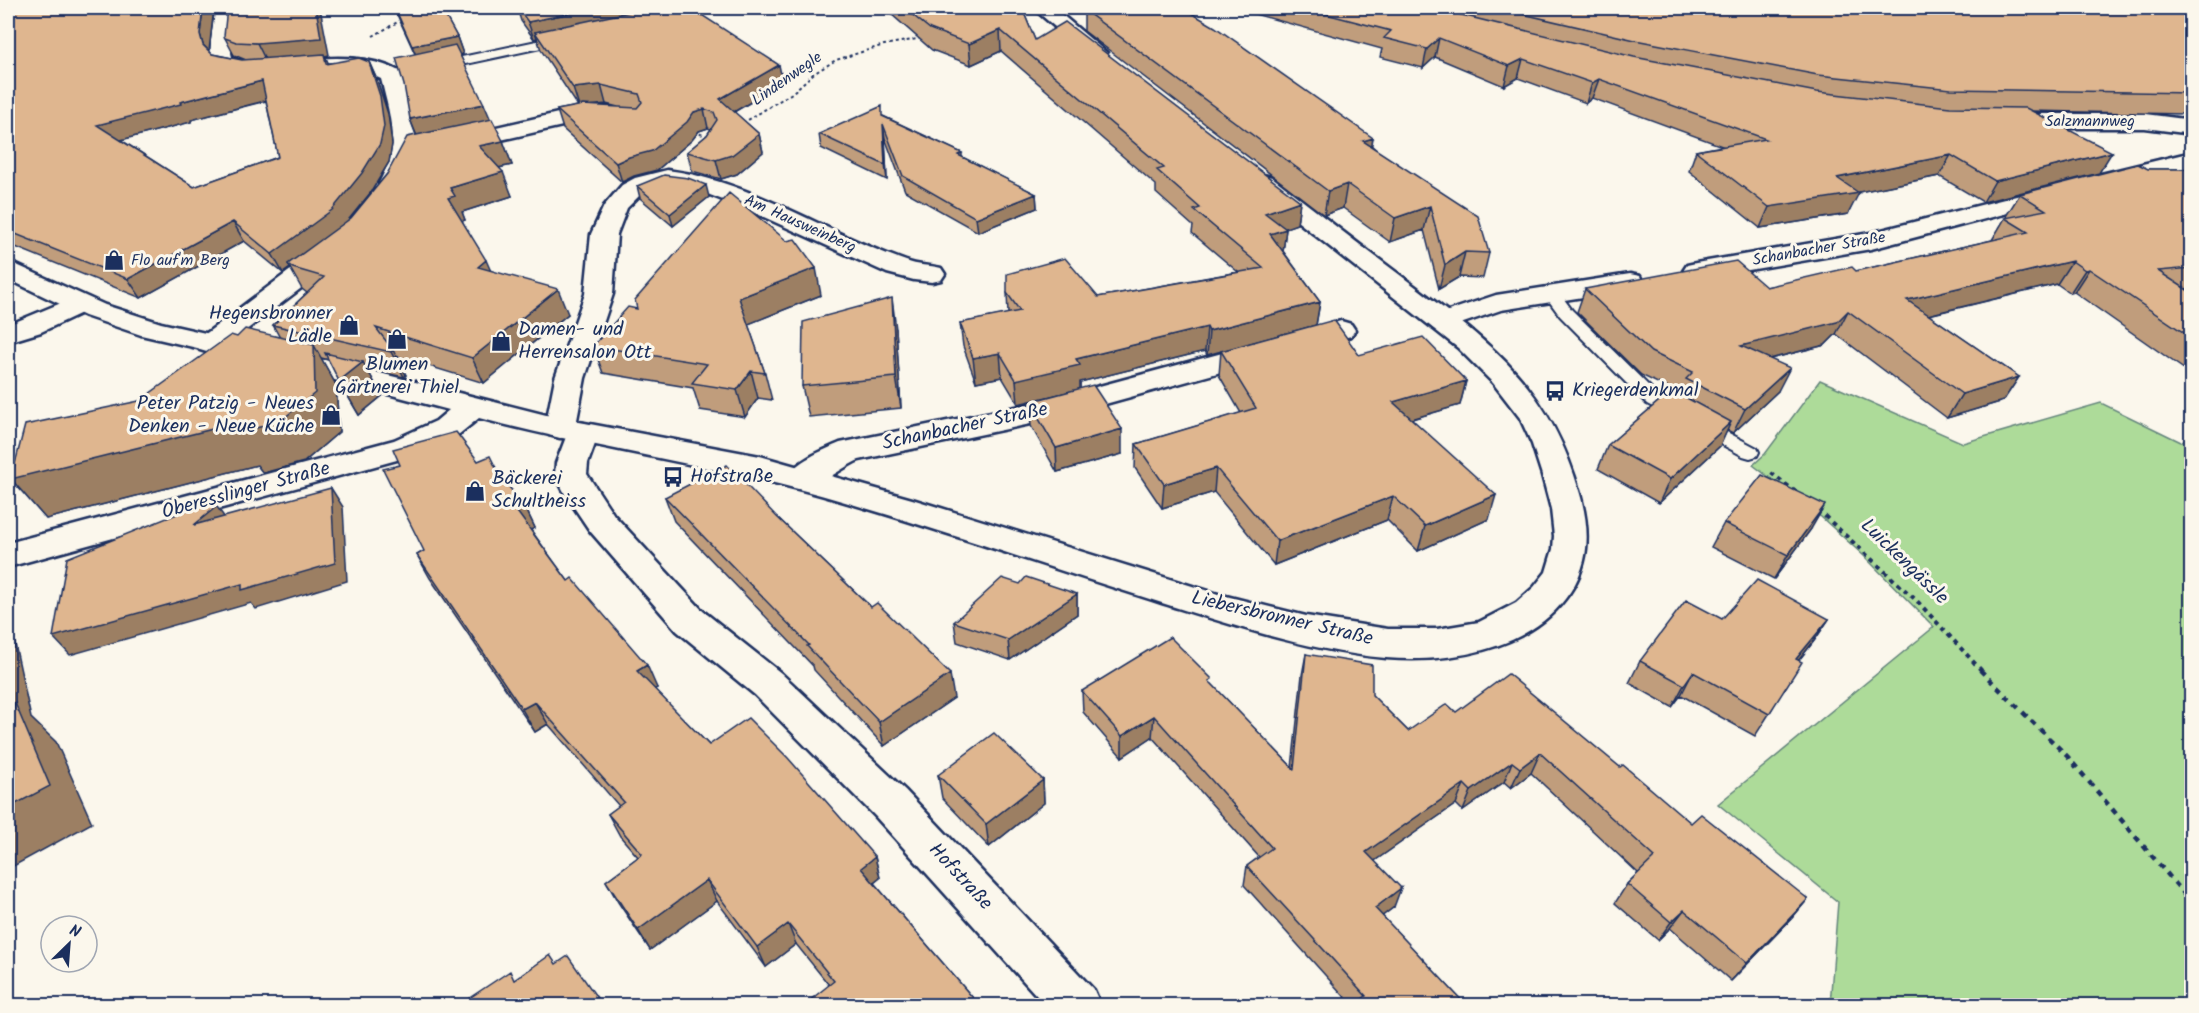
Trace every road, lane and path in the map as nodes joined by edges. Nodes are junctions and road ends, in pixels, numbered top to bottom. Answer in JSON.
{"nodes":[{"id":1,"x":225,"y":8,"type":"edge"},
{"id":2,"x":1043,"y":8,"type":"edge"},
{"id":3,"x":583,"y":35,"type":"edge"},
{"id":4,"x":930,"y":36,"type":"edge"},
{"id":5,"x":1116,"y":68,"type":"edge"},
{"id":6,"x":391,"y":76,"type":"junction"},
{"id":7,"x":624,"y":117,"type":"edge"},
{"id":8,"x":1987,"y":120,"type":"edge"},
{"id":9,"x":742,"y":124,"type":"edge"},
{"id":10,"x":2192,"y":127,"type":"edge"},
{"id":11,"x":690,"y":131,"type":"edge"},
{"id":12,"x":718,"y":138,"type":"edge"},
{"id":13,"x":421,"y":151,"type":"junction"},
{"id":14,"x":2192,"y":159,"type":"edge"},
{"id":15,"x":687,"y":160,"type":"edge"},
{"id":16,"x":1238,"y":162,"type":"edge"},
{"id":17,"x":667,"y":177,"type":"junction"},
{"id":18,"x":379,"y":201,"type":"edge"},
{"id":19,"x":352,"y":236,"type":"edge"},
{"id":20,"x":8,"y":269,"type":"edge"},
{"id":21,"x":932,"y":274,"type":"dead end"},
{"id":22,"x":1552,"y":294,"type":"junction"},
{"id":23,"x":78,"y":304,"type":"junction"},
{"id":24,"x":1443,"y":322,"type":"junction"},
{"id":25,"x":1341,"y":330,"type":"edge"},
{"id":26,"x":8,"y":334,"type":"edge"},
{"id":27,"x":210,"y":344,"type":"junction"},
{"id":28,"x":474,"y":406,"type":"junction"},
{"id":29,"x":572,"y":430,"type":"junction"},
{"id":30,"x":1750,"y":452,"type":"joint"},
{"id":31,"x":802,"y":478,"type":"junction"},
{"id":32,"x":1797,"y":494,"type":"edge"},
{"id":33,"x":1815,"y":507,"type":"edge"},
{"id":34,"x":8,"y":555,"type":"edge"},
{"id":35,"x":2192,"y":903,"type":"edge"},
{"id":36,"x":1078,"y":1005,"type":"edge"}],
"edges":[{"from":1,"to":6,"type":"street"},
{"from":2,"to":5,"type":"street"},
{"from":3,"to":6,"type":"lane"},
{"from":4,"to":9,"type":"path","name":"Lindenwegle"},
{"from":6,"to":13,"type":"street"},
{"from":7,"to":13,"type":"street"},
{"from":8,"to":10,"type":"street","name":"Salzmannweg"},
{"from":11,"to":12,"type":"path"},
{"from":13,"to":18,"type":"street"},
{"from":14,"to":22,"type":"street","name":"Schanbacher Straße"},
{"from":15,"to":17,"type":"street","name":"Am Hausweinberg"},
{"from":16,"to":24,"type":"street","name":"Liebersbronner Straße"},
{"from":17,"to":21,"type":"street","name":"Am Hausweinberg"},
{"from":17,"to":29,"type":"street","name":"Am Hausweinberg"},
{"from":19,"to":27,"type":"street"},
{"from":20,"to":23,"type":"street","name":"Liebersbronner Straße"},
{"from":22,"to":24,"type":"street","name":"Schanbacher Straße"},
{"from":22,"to":30,"type":"lane"},
{"from":23,"to":26,"type":"street"},
{"from":23,"to":27,"type":"street","name":"Liebersbronner Straße"},
{"from":24,"to":31,"type":"street","name":"Liebersbronner Straße"},
{"from":25,"to":31,"type":"street","name":"Schanbacher Straße"},
{"from":27,"to":28,"type":"street","name":"Liebersbronner Straße"},
{"from":28,"to":29,"type":"street","name":"Liebersbronner Straße"},
{"from":28,"to":34,"type":"street","name":"Oberesslinger Straße"},
{"from":29,"to":31,"type":"street","name":"Liebersbronner Straße"},
{"from":29,"to":36,"type":"street","name":"Hofstraße"},
{"from":30,"to":32,"type":"path"},
{"from":33,"to":35,"type":"path","name":"Luickengässle"}]}
